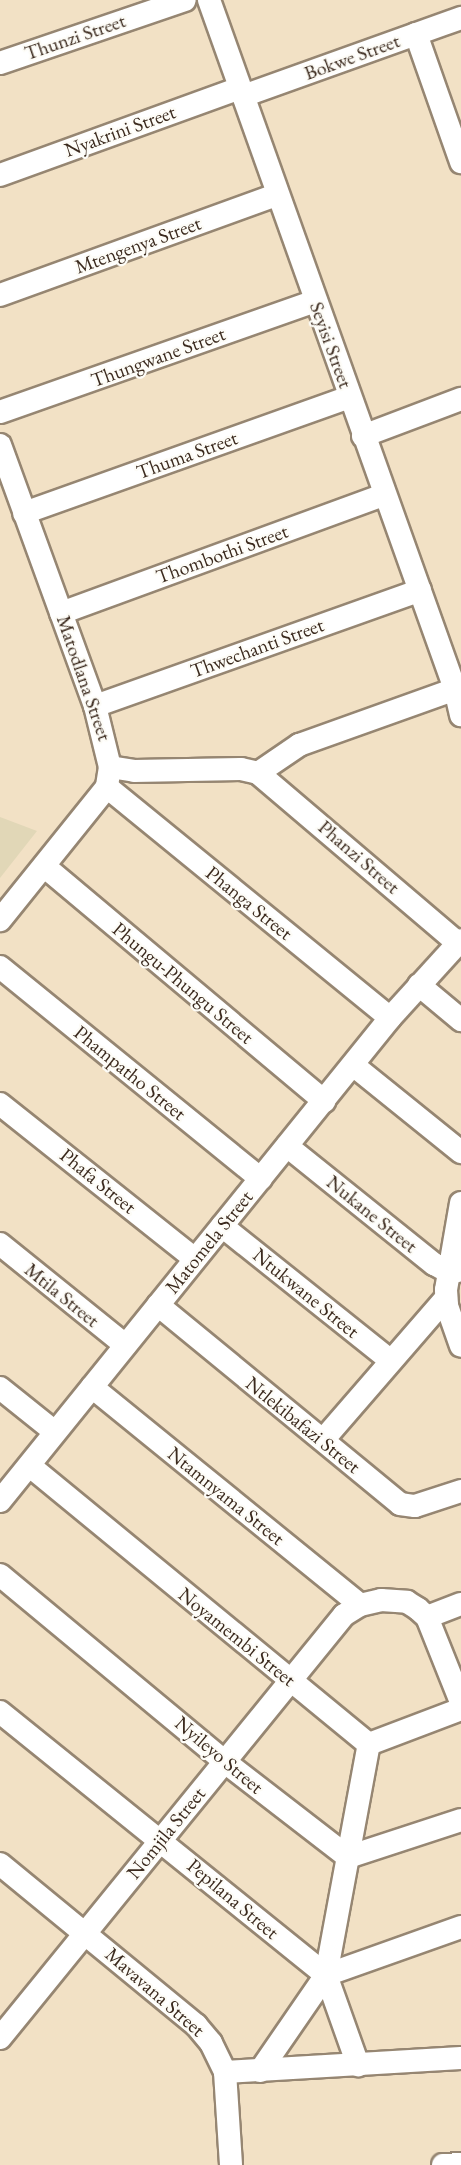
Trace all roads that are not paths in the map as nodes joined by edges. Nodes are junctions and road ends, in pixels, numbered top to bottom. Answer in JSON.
{"nodes":[{"id":1,"x":184,"y":0,"type":"edge"},
{"id":2,"x":209,"y":0,"type":"edge"},
{"id":3,"x":461,"y":18,"type":"edge"},
{"id":4,"x":416,"y":34,"type":"junction"},
{"id":5,"x":2,"y":56,"type":"edge"},
{"id":6,"x":241,"y":92,"type":"junction"},
{"id":7,"x":454,"y":123,"type":"edge"},
{"id":8,"x":461,"y":162,"type":"edge"},
{"id":9,"x":0,"y":175,"type":"edge"},
{"id":10,"x":277,"y":195,"type":"junction"},
{"id":11,"x":0,"y":295,"type":"edge"},
{"id":12,"x":315,"y":300,"type":"junction"},
{"id":13,"x":350,"y":397,"type":"junction"},
{"id":14,"x":461,"y":399,"type":"edge"},
{"id":15,"x":0,"y":412,"type":"edge"},
{"id":16,"x":363,"y":436,"type":"junction"},
{"id":17,"x":0,"y":445,"type":"edge"},
{"id":18,"x":384,"y":495,"type":"junction"},
{"id":19,"x":24,"y":513,"type":"junction"},
{"id":20,"x":420,"y":591,"type":"junction"},
{"id":21,"x":61,"y":613,"type":"junction"},
{"id":22,"x":458,"y":692,"type":"edge"},
{"id":23,"x":95,"y":706,"type":"junction"},
{"id":24,"x":461,"y":715,"type":"edge"},
{"id":25,"x":258,"y":773,"type":"junction"},
{"id":26,"x":109,"y":777,"type":"junction"},
{"id":27,"x":44,"y":866,"type":"junction"},
{"id":28,"x":0,"y":920,"type":"edge"},
{"id":29,"x":457,"y":935,"type":"edge"},
{"id":30,"x":0,"y":967,"type":"edge"},
{"id":31,"x":419,"y":985,"type":"junction"},
{"id":32,"x":390,"y":1018,"type":"junction"},
{"id":33,"x":461,"y":1020,"type":"edge"},
{"id":34,"x":353,"y":1065,"type":"junction"},
{"id":35,"x":324,"y":1101,"type":"junction"},
{"id":36,"x":0,"y":1104,"type":"edge"},
{"id":37,"x":287,"y":1146,"type":"junction"},
{"id":38,"x":461,"y":1152,"type":"edge"},
{"id":39,"x":261,"y":1179,"type":"junction"},
{"id":40,"x":461,"y":1203,"type":"edge"},
{"id":41,"x":222,"y":1226,"type":"junction"},
{"id":42,"x":0,"y":1244,"type":"edge"},
{"id":43,"x":195,"y":1259,"type":"junction"},
{"id":44,"x":456,"y":1272,"type":"edge"},
{"id":45,"x":446,"y":1298,"type":"junction"},
{"id":46,"x":158,"y":1305,"type":"junction"},
{"id":47,"x":125,"y":1345,"type":"junction"},
{"id":48,"x":461,"y":1346,"type":"edge"},
{"id":49,"x":390,"y":1361,"type":"junction"},
{"id":50,"x":92,"y":1387,"type":"junction"},
{"id":51,"x":0,"y":1388,"type":"edge"},
{"id":52,"x":55,"y":1432,"type":"junction"},
{"id":53,"x":323,"y":1440,"type":"junction"},
{"id":54,"x":30,"y":1466,"type":"junction"},
{"id":55,"x":461,"y":1491,"type":"edge"},
{"id":56,"x":0,"y":1501,"type":"edge"},
{"id":57,"x":0,"y":1575,"type":"edge"},
{"id":58,"x":461,"y":1604,"type":"edge"},
{"id":59,"x":360,"y":1605,"type":"junction"},
{"id":60,"x":427,"y":1617,"type":"junction"},
{"id":61,"x":291,"y":1681,"type":"junction"},
{"id":62,"x":461,"y":1702,"type":"edge"},
{"id":63,"x":461,"y":1709,"type":"edge"},
{"id":64,"x":0,"y":1712,"type":"edge"},
{"id":65,"x":369,"y":1744,"type":"junction"},
{"id":66,"x":225,"y":1762,"type":"junction"},
{"id":67,"x":461,"y":1820,"type":"edge"},
{"id":68,"x":161,"y":1839,"type":"junction"},
{"id":69,"x":348,"y":1857,"type":"junction"},
{"id":70,"x":0,"y":1864,"type":"edge"},
{"id":71,"x":461,"y":1927,"type":"edge"},
{"id":72,"x":85,"y":1931,"type":"junction"},
{"id":73,"x":326,"y":1975,"type":"junction"},
{"id":74,"x":3,"y":2028,"type":"edge"},
{"id":75,"x":461,"y":2046,"type":"edge"},
{"id":76,"x":461,"y":2058,"type":"edge"},
{"id":77,"x":424,"y":2061,"type":"junction"},
{"id":78,"x":358,"y":2065,"type":"junction"},
{"id":79,"x":260,"y":2071,"type":"junction"},
{"id":80,"x":225,"y":2072,"type":"junction"},
{"id":81,"x":461,"y":2164,"type":"edge"},
{"id":82,"x":231,"y":2165,"type":"edge"},
{"id":83,"x":443,"y":2165,"type":"edge"}],
"edges":[{"from":1,"to":5,"type":"street","name":"Thunzi Street"},
{"from":2,"to":6,"type":"street","name":"Seyisi Street"},
{"from":3,"to":4,"type":"street","name":"Bokwe Street"},
{"from":4,"to":6,"type":"street","name":"Bokwe Street"},
{"from":4,"to":7,"type":"street"},
{"from":6,"to":9,"type":"street","name":"Nyakrini Street"},
{"from":6,"to":10,"type":"street","name":"Seyisi Street"},
{"from":7,"to":8,"type":"street"},
{"from":10,"to":11,"type":"street","name":"Mtengenya Street"},
{"from":10,"to":12,"type":"street","name":"Seyisi Street"},
{"from":12,"to":13,"type":"street","name":"Seyisi Street"},
{"from":12,"to":15,"type":"street","name":"Thungwane Street"},
{"from":13,"to":16,"type":"street","name":"Seyisi Street"},
{"from":13,"to":19,"type":"street","name":"Thuma Street"},
{"from":14,"to":16,"type":"street"},
{"from":16,"to":18,"type":"street","name":"Seyisi Street"},
{"from":17,"to":19,"type":"street","name":"Matodlana Street"},
{"from":18,"to":20,"type":"street","name":"Seyisi Street"},
{"from":18,"to":21,"type":"street","name":"Thombothi Street"},
{"from":19,"to":21,"type":"street","name":"Matodlana Street"},
{"from":20,"to":22,"type":"street","name":"Seyisi Street"},
{"from":20,"to":23,"type":"street","name":"Thwechanti Street"},
{"from":21,"to":23,"type":"street","name":"Matodlana Street"},
{"from":22,"to":24,"type":"street","name":"Seyisi Street"},
{"from":22,"to":25,"type":"street"},
{"from":23,"to":26,"type":"street","name":"Matodlana Street"},
{"from":25,"to":26,"type":"street"},
{"from":25,"to":29,"type":"street","name":"Phanzi Street"},
{"from":26,"to":27,"type":"street"},
{"from":26,"to":32,"type":"street","name":"Phanga Street"},
{"from":27,"to":28,"type":"street"},
{"from":27,"to":35,"type":"street","name":"Phungu-Phungu Street"},
{"from":29,"to":31,"type":"street","name":"Matomela Street"},
{"from":30,"to":39,"type":"street","name":"Phampatho Street"},
{"from":31,"to":32,"type":"street","name":"Matomela Street"},
{"from":31,"to":33,"type":"street"},
{"from":32,"to":34,"type":"street","name":"Matomela Street"},
{"from":34,"to":35,"type":"street","name":"Matomela Street"},
{"from":34,"to":38,"type":"street"},
{"from":35,"to":37,"type":"street","name":"Matomela Street"},
{"from":36,"to":43,"type":"street","name":"Phafa Street"},
{"from":37,"to":39,"type":"street","name":"Matomela Street"},
{"from":37,"to":44,"type":"street","name":"Nukane Street"},
{"from":39,"to":41,"type":"street","name":"Matomela Street"},
{"from":40,"to":44,"type":"street"},
{"from":41,"to":43,"type":"street","name":"Matomela Street"},
{"from":41,"to":49,"type":"street","name":"Ntukwane Street"},
{"from":42,"to":47,"type":"street","name":"Mtila Street"},
{"from":43,"to":46,"type":"street","name":"Matomela Street"},
{"from":44,"to":45,"type":"street"},
{"from":45,"to":48,"type":"street"},
{"from":45,"to":49,"type":"street"},
{"from":46,"to":47,"type":"street","name":"Matomela Street"},
{"from":46,"to":53,"type":"street","name":"Ntlekibafazi Street"},
{"from":47,"to":50,"type":"street","name":"Matomela Street"},
{"from":49,"to":53,"type":"street"},
{"from":50,"to":52,"type":"street","name":"Matomela Street"},
{"from":50,"to":59,"type":"street","name":"Ntamnyama Street"},
{"from":51,"to":52,"type":"street"},
{"from":52,"to":54,"type":"street","name":"Matomela Street"},
{"from":53,"to":55,"type":"street","name":"Ntlekibafazi Street"},
{"from":54,"to":56,"type":"street","name":"Matomela Street"},
{"from":54,"to":61,"type":"street","name":"Noyamembi Street"},
{"from":57,"to":66,"type":"street","name":"Nyileyo Street"},
{"from":58,"to":60,"type":"street"},
{"from":59,"to":60,"type":"street"},
{"from":59,"to":61,"type":"street","name":"Nomjila Street"},
{"from":60,"to":62,"type":"street"},
{"from":61,"to":65,"type":"street","name":"Noyamembi Street"},
{"from":61,"to":66,"type":"street","name":"Nomjila Street"},
{"from":63,"to":65,"type":"street"},
{"from":64,"to":68,"type":"street","name":"Pepilana Street"},
{"from":65,"to":69,"type":"street"},
{"from":66,"to":68,"type":"street","name":"Nomjila Street"},
{"from":66,"to":69,"type":"street","name":"Nyileyo Street"},
{"from":67,"to":69,"type":"street"},
{"from":68,"to":72,"type":"street","name":"Nomjila Street"},
{"from":68,"to":73,"type":"street","name":"Pepilana Street"},
{"from":69,"to":73,"type":"street"},
{"from":70,"to":72,"type":"street","name":"Mavavana Street"},
{"from":71,"to":73,"type":"street"},
{"from":72,"to":74,"type":"street","name":"Nomjila Street"},
{"from":72,"to":80,"type":"street","name":"Mavavana Street"},
{"from":73,"to":78,"type":"street"},
{"from":73,"to":79,"type":"street"},
{"from":75,"to":77,"type":"street"},
{"from":76,"to":77,"type":"street"},
{"from":77,"to":78,"type":"street"},
{"from":78,"to":79,"type":"street"},
{"from":79,"to":80,"type":"street"},
{"from":80,"to":82,"type":"street","name":"Mavavana Street"},
{"from":81,"to":83,"type":"street"}]}
